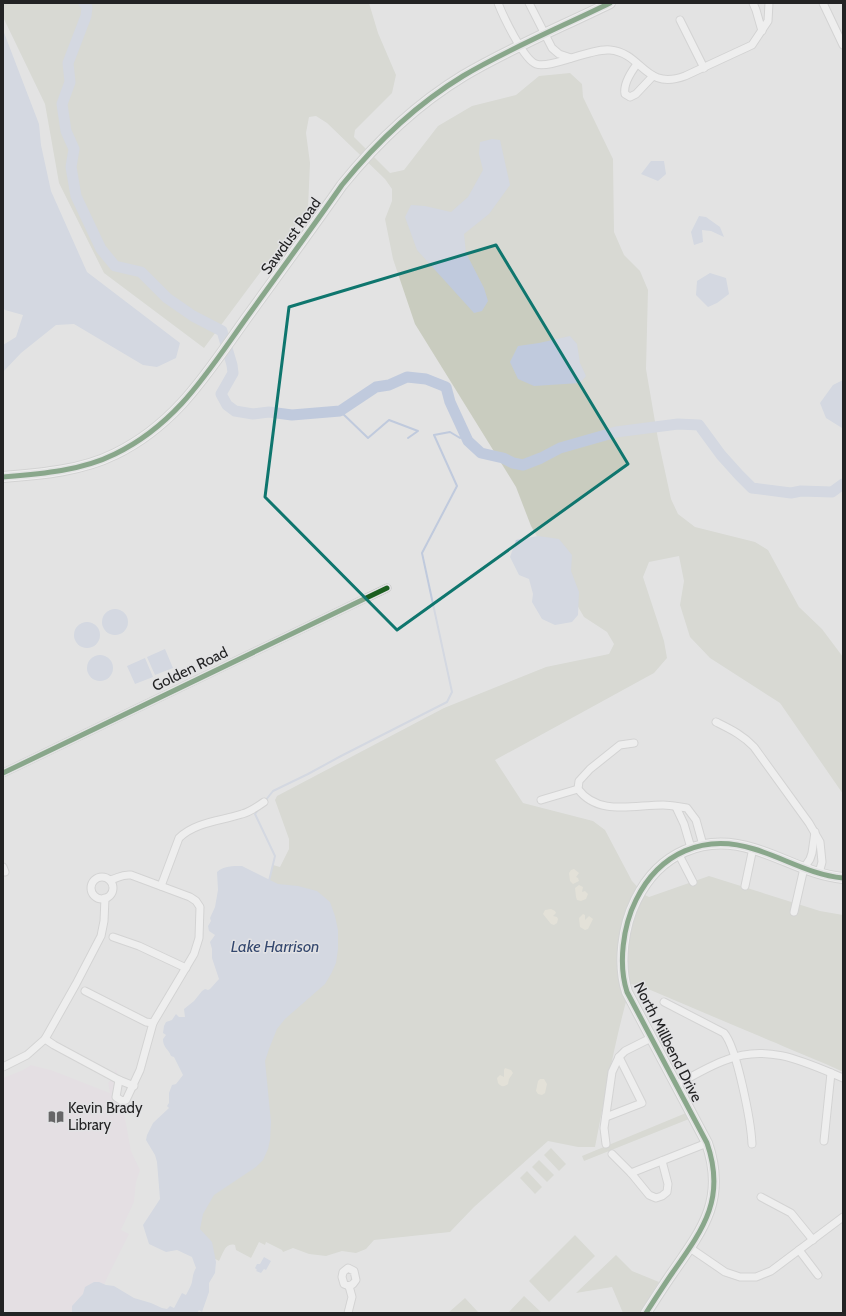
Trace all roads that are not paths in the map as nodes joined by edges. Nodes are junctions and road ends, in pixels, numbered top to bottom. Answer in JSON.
{"nodes":[{"id":1,"x":498,"y":3,"type":"edge"},
{"id":2,"x":529,"y":3,"type":"edge"},
{"id":3,"x":610,"y":3,"type":"edge"},
{"id":4,"x":753,"y":3,"type":"edge"},
{"id":5,"x":769,"y":3,"type":"edge"},
{"id":6,"x":823,"y":3,"type":"edge"},
{"id":7,"x":680,"y":20,"type":"dead end"},
{"id":8,"x":762,"y":31,"type":"junction"},
{"id":9,"x":546,"y":34,"type":"junction"},
{"id":10,"x":843,"y":45,"type":"edge"},
{"id":11,"x":520,"y":46,"type":"junction"},
{"id":12,"x":571,"y":58,"type":"junction"},
{"id":13,"x":637,"y":64,"type":"junction"},
{"id":14,"x":704,"y":68,"type":"junction"},
{"id":15,"x":653,"y":76,"type":"junction"},
{"id":16,"x":3,"y":478,"type":"edge"},
{"id":17,"x":387,"y":588,"type":"dead end"},
{"id":18,"x":716,"y":722,"type":"dead end"},
{"id":19,"x":634,"y":743,"type":"dead end"},
{"id":20,"x":3,"y":772,"type":"edge"},
{"id":21,"x":578,"y":789,"type":"junction"},
{"id":22,"x":541,"y":800,"type":"dead end"},
{"id":23,"x":264,"y":802,"type":"dead end"},
{"id":24,"x":676,"y":807,"type":"junction"},
{"id":25,"x":815,"y":832,"type":"junction"},
{"id":26,"x":703,"y":845,"type":"junction"},
{"id":27,"x":691,"y":848,"type":"junction"},
{"id":28,"x":753,"y":848,"type":"junction"},
{"id":29,"x":678,"y":853,"type":"junction"},
{"id":30,"x":804,"y":868,"type":"junction"},
{"id":31,"x":819,"y":874,"type":"junction"},
{"id":32,"x":843,"y":878,"type":"edge"},
{"id":33,"x":110,"y":880,"type":"junction"},
{"id":34,"x":693,"y":882,"type":"dead end"},
{"id":35,"x":161,"y":886,"type":"junction"},
{"id":36,"x":745,"y":886,"type":"dead end"},
{"id":37,"x":105,"y":898,"type":"junction"},
{"id":38,"x":794,"y":912,"type":"dead end"},
{"id":39,"x":113,"y":937,"type":"dead end"},
{"id":40,"x":186,"y":968,"type":"junction"},
{"id":41,"x":85,"y":991,"type":"dead end"},
{"id":42,"x":664,"y":1002,"type":"dead end"},
{"id":43,"x":153,"y":1023,"type":"junction"},
{"id":44,"x":651,"y":1038,"type":"junction"},
{"id":45,"x":45,"y":1039,"type":"junction"},
{"id":46,"x":735,"y":1056,"type":"junction"},
{"id":47,"x":619,"y":1058,"type":"junction"},
{"id":48,"x":3,"y":1068,"type":"edge"},
{"id":49,"x":831,"y":1073,"type":"junction"},
{"id":50,"x":843,"y":1078,"type":"edge"},
{"id":51,"x":119,"y":1080,"type":"junction"},
{"id":52,"x":676,"y":1085,"type":"junction"},
{"id":53,"x":134,"y":1086,"type":"junction"},
{"id":54,"x":606,"y":1117,"type":"junction"},
{"id":55,"x":824,"y":1141,"type":"dead end"},
{"id":56,"x":706,"y":1143,"type":"junction"},
{"id":57,"x":606,"y":1144,"type":"dead end"},
{"id":58,"x":752,"y":1144,"type":"dead end"},
{"id":59,"x":612,"y":1154,"type":"dead end"},
{"id":60,"x":662,"y":1161,"type":"junction"},
{"id":61,"x":631,"y":1173,"type":"junction"},
{"id":62,"x":761,"y":1197,"type":"dead end"},
{"id":63,"x":843,"y":1217,"type":"edge"},
{"id":64,"x":813,"y":1240,"type":"junction"},
{"id":65,"x":690,"y":1248,"type":"junction"},
{"id":66,"x":799,"y":1250,"type":"junction"},
{"id":67,"x":818,"y":1275,"type":"dead end"},
{"id":68,"x":349,"y":1286,"type":"dead end"},
{"id":69,"x":348,"y":1313,"type":"edge"},
{"id":70,"x":646,"y":1313,"type":"edge"}],
"edges":[{"from":1,"to":11,"type":"street"},
{"from":2,"to":9,"type":"street"},
{"from":3,"to":9,"type":"street","name":"Sawdust Road"},
{"from":4,"to":8,"type":"street"},
{"from":5,"to":8,"type":"street"},
{"from":6,"to":10,"type":"street"},
{"from":7,"to":14,"type":"street"},
{"from":8,"to":14,"type":"street"},
{"from":9,"to":11,"type":"street","name":"Sawdust Road"},
{"from":9,"to":12,"type":"street"},
{"from":11,"to":12,"type":"street"},
{"from":11,"to":16,"type":"street","name":"Sawdust Road"},
{"from":12,"to":13,"type":"street"},
{"from":13,"to":15,"type":"street"},
{"from":13,"to":15,"type":"street"},
{"from":14,"to":15,"type":"street"},
{"from":17,"to":20,"type":"street","name":"Golden Road"},
{"from":18,"to":25,"type":"street"},
{"from":19,"to":21,"type":"street"},
{"from":21,"to":22,"type":"street"},
{"from":21,"to":24,"type":"street"},
{"from":23,"to":35,"type":"street"},
{"from":24,"to":26,"type":"street"},
{"from":24,"to":27,"type":"street"},
{"from":25,"to":30,"type":"street"},
{"from":25,"to":31,"type":"street"},
{"from":26,"to":27,"type":"street","name":"North Millbend Drive"},
{"from":26,"to":28,"type":"street","name":"North Millbend Drive"},
{"from":27,"to":29,"type":"street","name":"North Millbend Drive"},
{"from":28,"to":30,"type":"street","name":"North Millbend Drive"},
{"from":28,"to":36,"type":"street"},
{"from":29,"to":34,"type":"street"},
{"from":29,"to":44,"type":"street","name":"North Millbend Drive"},
{"from":30,"to":31,"type":"street","name":"North Millbend Drive"},
{"from":30,"to":38,"type":"street"},
{"from":31,"to":32,"type":"street","name":"North Millbend Drive"},
{"from":33,"to":35,"type":"street"},
{"from":33,"to":37,"type":"street"},
{"from":33,"to":37,"type":"street"},
{"from":35,"to":40,"type":"street"},
{"from":37,"to":45,"type":"street"},
{"from":39,"to":40,"type":"street"},
{"from":40,"to":43,"type":"street"},
{"from":41,"to":43,"type":"street"},
{"from":42,"to":46,"type":"street"},
{"from":43,"to":53,"type":"street"},
{"from":44,"to":47,"type":"street"},
{"from":44,"to":52,"type":"street","name":"North Millbend Drive"},
{"from":45,"to":48,"type":"street"},
{"from":45,"to":51,"type":"street"},
{"from":46,"to":49,"type":"street"},
{"from":46,"to":52,"type":"street"},
{"from":46,"to":58,"type":"street"},
{"from":47,"to":54,"type":"street"},
{"from":47,"to":54,"type":"street"},
{"from":49,"to":50,"type":"street"},
{"from":49,"to":55,"type":"street"},
{"from":51,"to":53,"type":"street"},
{"from":51,"to":53,"type":"street"},
{"from":52,"to":56,"type":"street","name":"North Millbend Drive"},
{"from":54,"to":57,"type":"street"},
{"from":56,"to":60,"type":"street"},
{"from":56,"to":65,"type":"street","name":"North Millbend Drive"},
{"from":59,"to":61,"type":"street"},
{"from":60,"to":61,"type":"street"},
{"from":60,"to":61,"type":"street"},
{"from":62,"to":64,"type":"street"},
{"from":63,"to":64,"type":"street"},
{"from":64,"to":66,"type":"street"},
{"from":65,"to":66,"type":"street"},
{"from":65,"to":70,"type":"street","name":"North Millbend Drive"},
{"from":66,"to":67,"type":"street"},
{"from":68,"to":69,"type":"street"}]}
